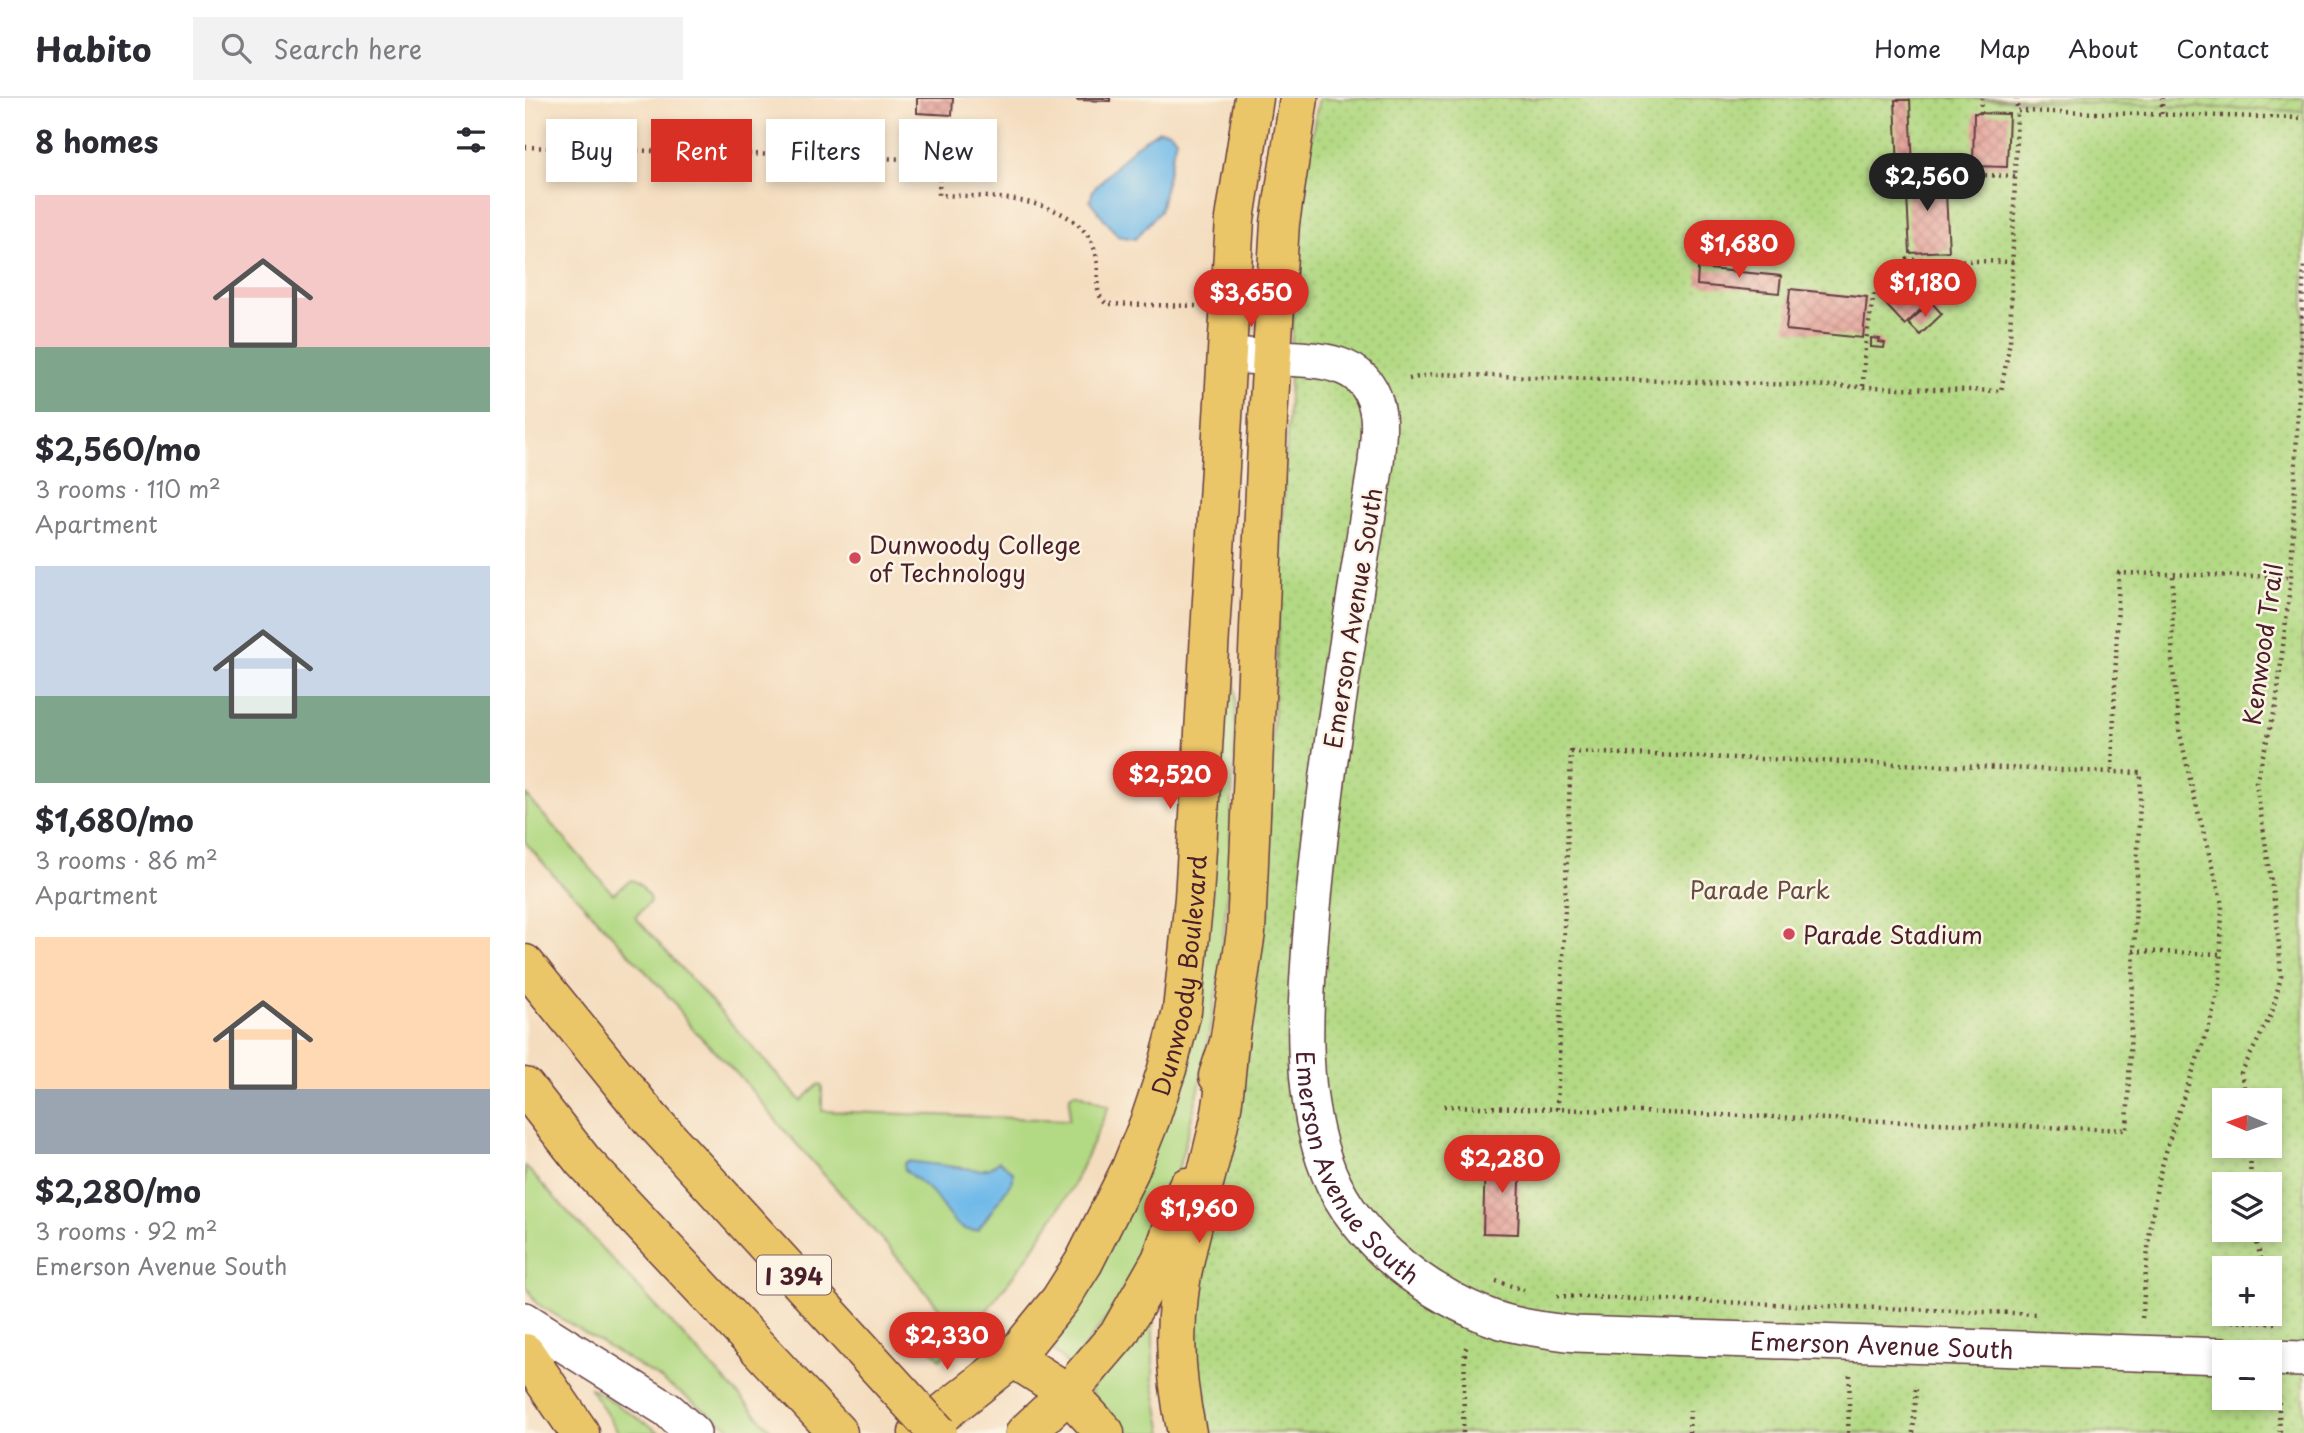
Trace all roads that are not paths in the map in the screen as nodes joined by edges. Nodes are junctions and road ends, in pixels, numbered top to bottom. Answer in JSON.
{"nodes":[{"id":1,"x":1254,"y":98,"type":"edge"},
{"id":2,"x":1299,"y":98,"type":"edge"},
{"id":3,"x":1227,"y":355,"type":"junction"},
{"id":4,"x":1272,"y":358,"type":"junction"},
{"id":5,"x":525,"y":964,"type":"edge"},
{"id":6,"x":525,"y":1001,"type":"edge"},
{"id":7,"x":1229,"y":1044,"type":"junction"},
{"id":8,"x":525,"y":1087,"type":"edge"},
{"id":9,"x":525,"y":1115,"type":"edge"},
{"id":10,"x":649,"y":1117,"type":"junction"},
{"id":11,"x":583,"y":1161,"type":"junction"},
{"id":12,"x":525,"y":1320,"type":"edge"},
{"id":13,"x":525,"y":1353,"type":"edge"},
{"id":14,"x":2212,"y":1356,"type":"edge"},
{"id":15,"x":1013,"y":1358,"type":"junction"},
{"id":16,"x":2282,"y":1358,"type":"edge"},
{"id":17,"x":2304,"y":1359,"type":"edge"},
{"id":18,"x":1068,"y":1392,"type":"junction"},
{"id":19,"x":580,"y":1433,"type":"edge"},
{"id":20,"x":693,"y":1433,"type":"edge"},
{"id":21,"x":838,"y":1433,"type":"edge"},
{"id":22,"x":918,"y":1433,"type":"edge"},
{"id":23,"x":939,"y":1433,"type":"edge"},
{"id":24,"x":1025,"y":1433,"type":"edge"},
{"id":25,"x":1105,"y":1433,"type":"edge"},
{"id":26,"x":1187,"y":1433,"type":"edge"}],
"edges":[{"from":1,"to":3,"type":"main road","name":"Dunwoody Boulevard"},
{"from":2,"to":4,"type":"main road","name":"Dunwoody Boulevard"},
{"from":3,"to":4,"type":"street","name":"Emerson Avenue South"},
{"from":3,"to":15,"type":"main road","name":"Dunwoody Boulevard"},
{"from":4,"to":7,"type":"main road","name":"Dunwoody Boulevard"},
{"from":4,"to":14,"type":"street","name":"Emerson Avenue South"},
{"from":5,"to":10,"type":"main road"},
{"from":6,"to":10,"type":"main road","number":"I 394"},
{"from":7,"to":18,"type":"main road","name":"Dunwoody Boulevard"},
{"from":7,"to":26,"type":"main road"},
{"from":8,"to":11,"type":"main road","number":"I 394"},
{"from":9,"to":11,"type":"main road"},
{"from":10,"to":23,"type":"main road","number":"I 394","bridge":true},
{"from":11,"to":21,"type":"main road","number":"I 394"},
{"from":12,"to":20,"type":"street"},
{"from":13,"to":19,"type":"main road"},
{"from":15,"to":18,"type":"main road"},
{"from":15,"to":22,"type":"main road","name":"Dunwoody Boulevard"},
{"from":16,"to":17,"type":"street"},
{"from":18,"to":24,"type":"main road","name":"Dunwoody Boulevard"},
{"from":18,"to":25,"type":"main road"}]}
